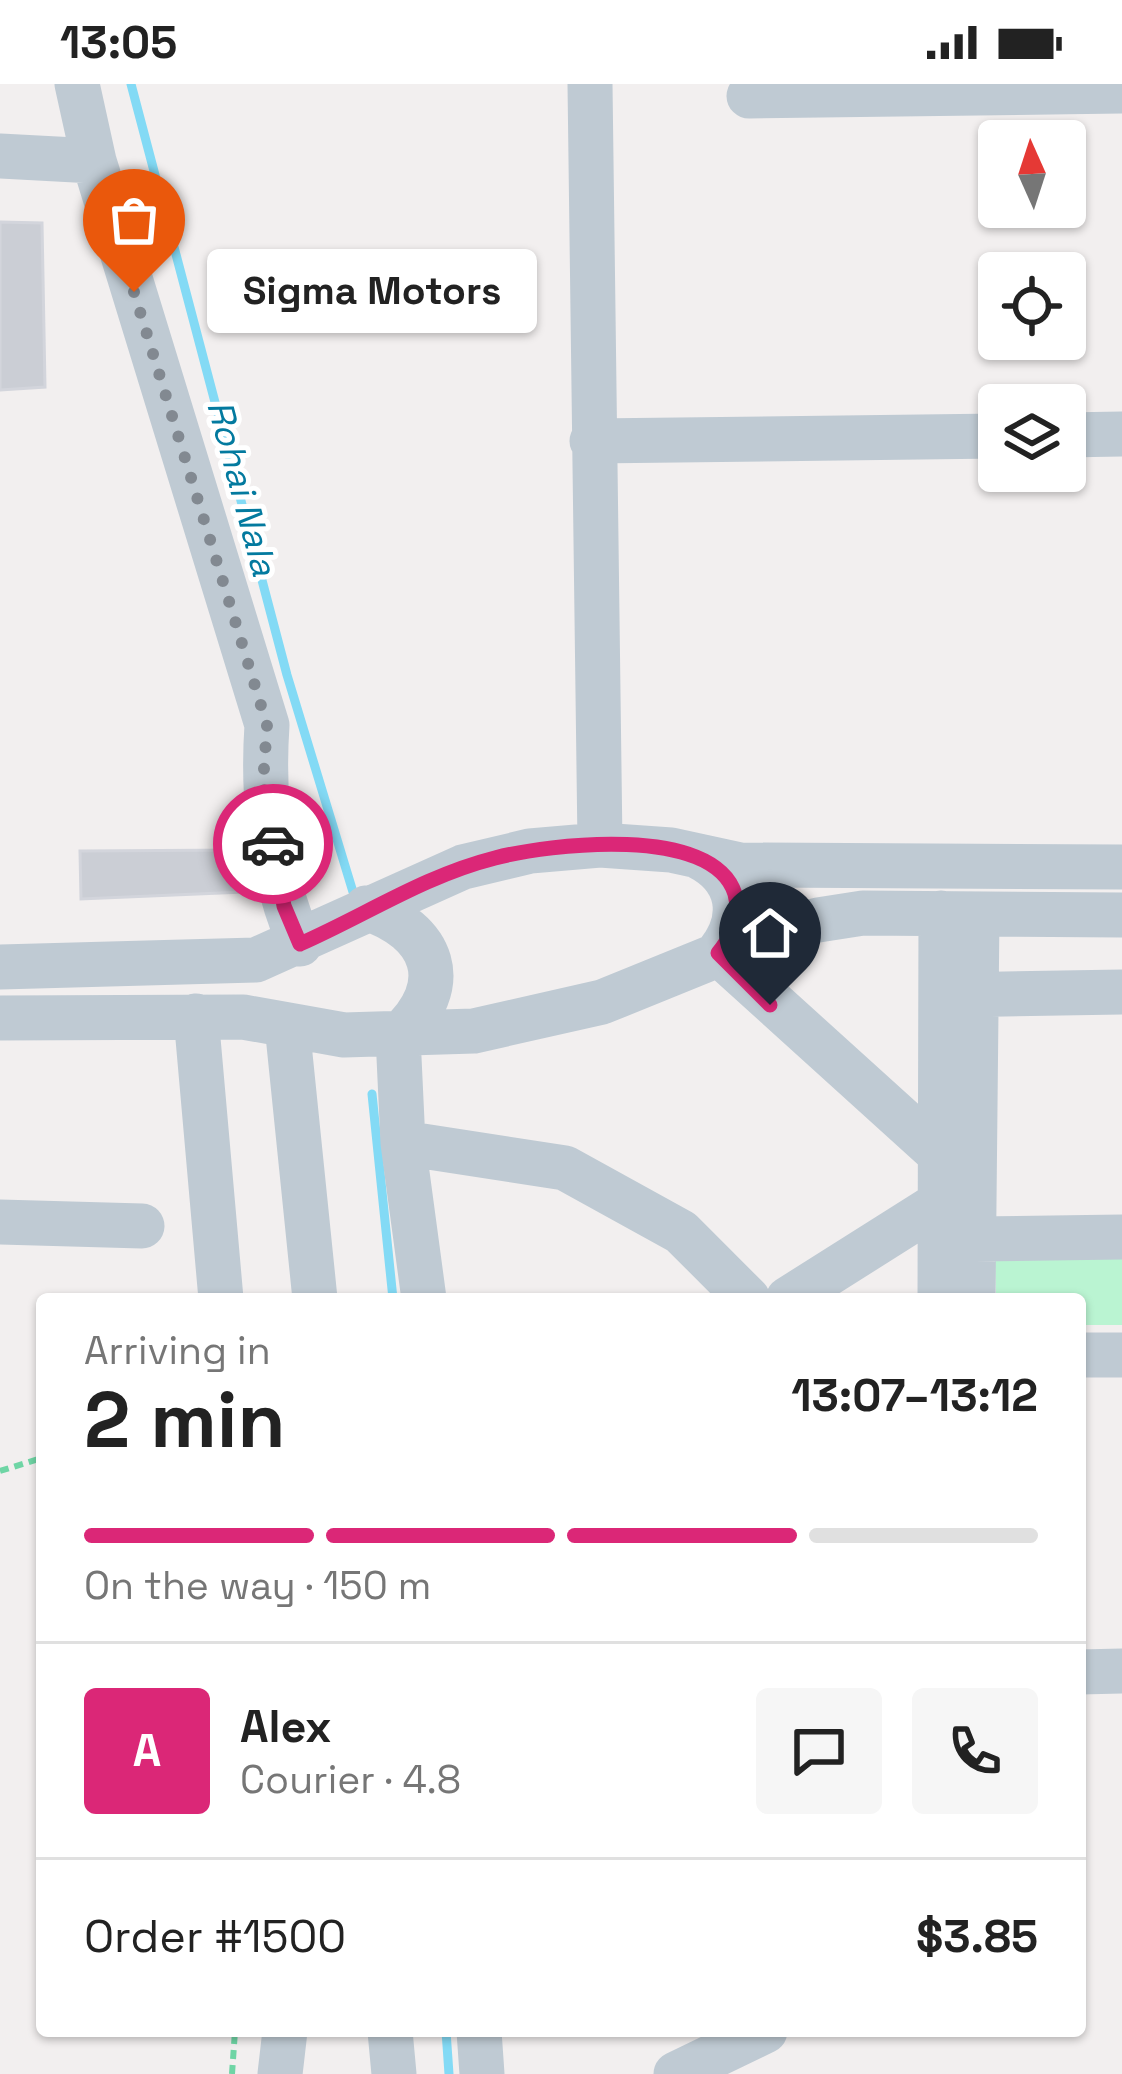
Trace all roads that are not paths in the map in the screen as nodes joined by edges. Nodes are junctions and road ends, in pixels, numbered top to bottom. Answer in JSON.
{"nodes":[{"id":1,"x":77,"y":84,"type":"edge"},
{"id":2,"x":590,"y":84,"type":"edge"},
{"id":3,"x":1122,"y":91,"type":"edge"},
{"id":4,"x":749,"y":96,"type":"dead end"},
{"id":5,"x":0,"y":156,"type":"edge"},
{"id":6,"x":94,"y":161,"type":"junction"},
{"id":7,"x":1122,"y":434,"type":"edge"},
{"id":8,"x":1086,"y":435,"type":"edge"},
{"id":9,"x":978,"y":436,"type":"edge"},
{"id":10,"x":592,"y":441,"type":"junction"},
{"id":11,"x":600,"y":845,"type":"junction"},
{"id":12,"x":699,"y":856,"type":"junction"},
{"id":13,"x":1122,"y":867,"type":"edge"},
{"id":14,"x":366,"y":908,"type":"junction"},
{"id":15,"x":959,"y":914,"type":"junction"},
{"id":16,"x":1122,"y":915,"type":"edge"},
{"id":17,"x":288,"y":948,"type":"junction"},
{"id":18,"x":718,"y":953,"type":"junction"},
{"id":19,"x":0,"y":967,"type":"edge"},
{"id":20,"x":1122,"y":992,"type":"edge"},
{"id":21,"x":960,"y":995,"type":"junction"},
{"id":22,"x":196,"y":1016,"type":"junction"},
{"id":23,"x":0,"y":1018,"type":"edge"},
{"id":24,"x":286,"y":1025,"type":"junction"},
{"id":25,"x":398,"y":1036,"type":"junction"},
{"id":26,"x":403,"y":1143,"type":"junction"},
{"id":27,"x":940,"y":1154,"type":"junction"},
{"id":28,"x":940,"y":1203,"type":"junction"},
{"id":29,"x":0,"y":1222,"type":"edge"},
{"id":30,"x":142,"y":1226,"type":"dead end"},
{"id":31,"x":1122,"y":1237,"type":"edge"},
{"id":32,"x":975,"y":1239,"type":"junction"},
{"id":33,"x":220,"y":1293,"type":"edge"},
{"id":34,"x":314,"y":1293,"type":"edge"},
{"id":35,"x":423,"y":1293,"type":"edge"},
{"id":36,"x":742,"y":1293,"type":"edge"},
{"id":37,"x":798,"y":1293,"type":"edge"},
{"id":38,"x":940,"y":1293,"type":"edge"},
{"id":39,"x":974,"y":1293,"type":"edge"},
{"id":40,"x":1086,"y":1355,"type":"edge"},
{"id":41,"x":1122,"y":1355,"type":"edge"},
{"id":42,"x":1122,"y":1671,"type":"edge"},
{"id":43,"x":1086,"y":1672,"type":"edge"},
{"id":44,"x":284,"y":2037,"type":"edge"},
{"id":45,"x":391,"y":2037,"type":"edge"},
{"id":46,"x":479,"y":2037,"type":"edge"},
{"id":47,"x":753,"y":2037,"type":"edge"},
{"id":48,"x":280,"y":2074,"type":"edge"},
{"id":49,"x":394,"y":2074,"type":"edge"},
{"id":50,"x":482,"y":2074,"type":"edge"},
{"id":51,"x":676,"y":2074,"type":"edge"}],
"edges":[{"from":1,"to":6,"type":"street"},
{"from":2,"to":10,"type":"street"},
{"from":3,"to":4,"type":"street"},
{"from":5,"to":6,"type":"street"},
{"from":6,"to":17,"type":"street"},
{"from":7,"to":8,"type":"street"},
{"from":9,"to":10,"type":"street"},
{"from":10,"to":11,"type":"street"},
{"from":11,"to":12,"type":"street"},
{"from":11,"to":14,"type":"street"},
{"from":12,"to":13,"type":"street"},
{"from":12,"to":18,"type":"street"},
{"from":14,"to":17,"type":"street"},
{"from":14,"to":25,"type":"street"},
{"from":15,"to":16,"type":"street"},
{"from":15,"to":18,"type":"street"},
{"from":15,"to":21,"type":"street"},
{"from":17,"to":19,"type":"street"},
{"from":17,"to":24,"type":"street"},
{"from":18,"to":25,"type":"street"},
{"from":18,"to":27,"type":"street"},
{"from":20,"to":21,"type":"street"},
{"from":21,"to":27,"type":"street"},
{"from":21,"to":32,"type":"street"},
{"from":22,"to":23,"type":"street"},
{"from":22,"to":24,"type":"street"},
{"from":22,"to":33,"type":"street"},
{"from":24,"to":25,"type":"street"},
{"from":24,"to":34,"type":"street"},
{"from":25,"to":26,"type":"street"},
{"from":26,"to":35,"type":"street"},
{"from":26,"to":36,"type":"street"},
{"from":27,"to":28,"type":"street"},
{"from":28,"to":37,"type":"street"},
{"from":28,"to":38,"type":"street"},
{"from":29,"to":30,"type":"street"},
{"from":31,"to":32,"type":"street"},
{"from":32,"to":39,"type":"street"},
{"from":40,"to":41,"type":"street"},
{"from":42,"to":43,"type":"street"},
{"from":44,"to":48,"type":"street"},
{"from":45,"to":49,"type":"street"},
{"from":46,"to":50,"type":"street"},
{"from":47,"to":51,"type":"street"}]}
